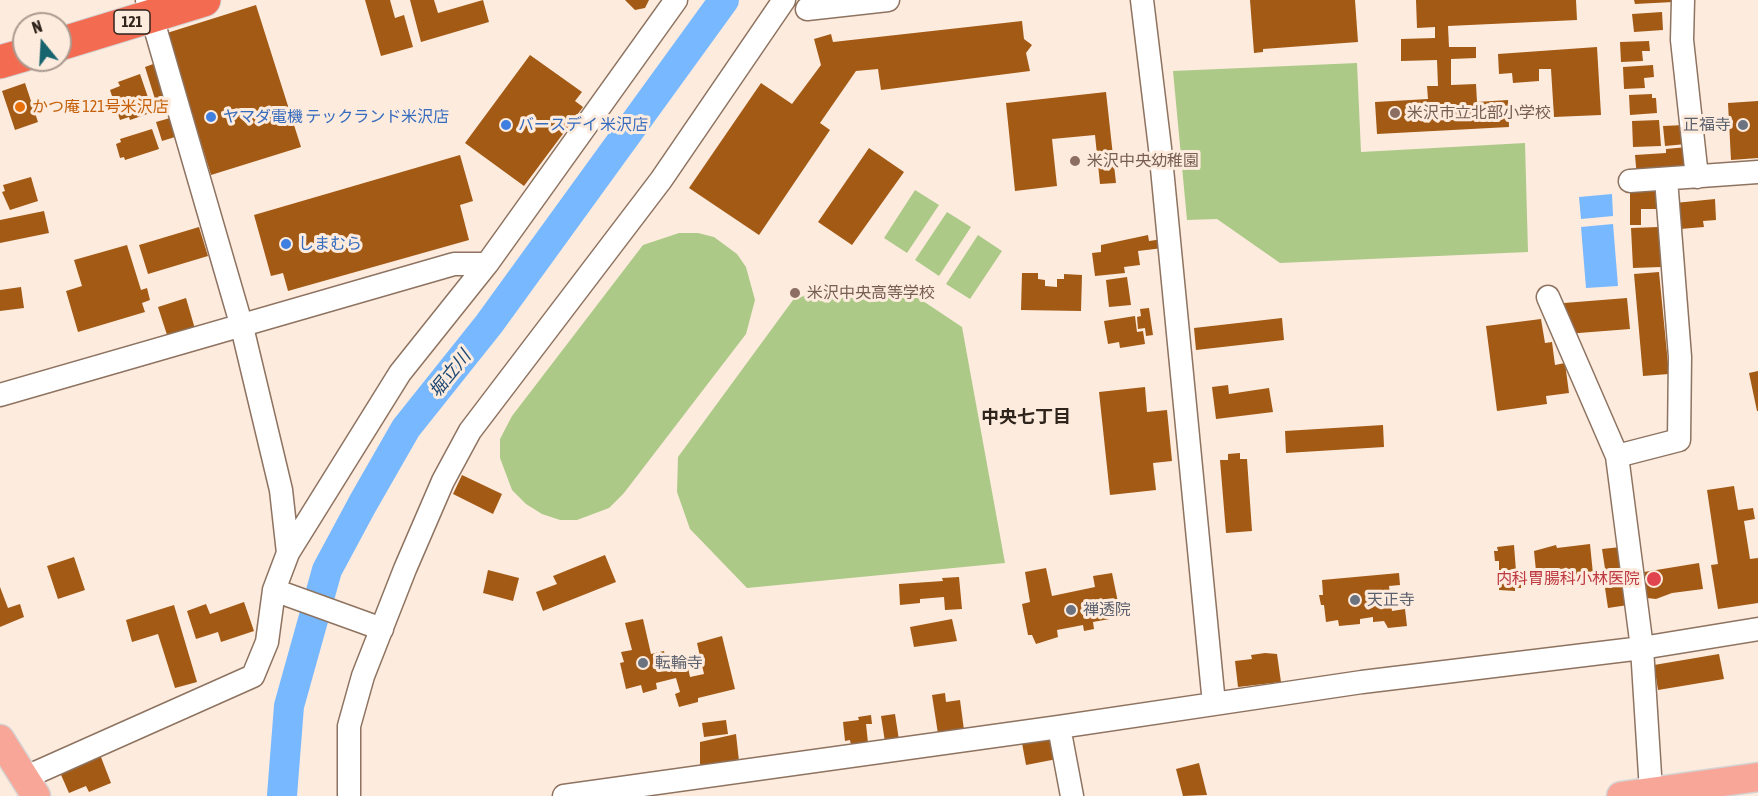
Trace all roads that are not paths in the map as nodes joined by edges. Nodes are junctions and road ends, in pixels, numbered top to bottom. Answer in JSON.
{"nodes":[{"id":1,"x":204,"y":0,"type":"edge"},
{"id":2,"x":676,"y":0,"type":"edge"},
{"id":3,"x":784,"y":0,"type":"edge"},
{"id":4,"x":812,"y":0,"type":"edge"},
{"id":5,"x":888,"y":0,"type":"edge"},
{"id":6,"x":1142,"y":0,"type":"edge"},
{"id":7,"x":1683,"y":0,"type":"edge"},
{"id":8,"x":149,"y":8,"type":"edge"},
{"id":9,"x":72,"y":39,"type":"edge"},
{"id":10,"x":1758,"y":172,"type":"edge"},
{"id":11,"x":1697,"y":177,"type":"junction"},
{"id":12,"x":1666,"y":179,"type":"junction"},
{"id":13,"x":1630,"y":181,"type":"dead end"},
{"id":14,"x":488,"y":264,"type":"junction"},
{"id":15,"x":1548,"y":297,"type":"dead end"},
{"id":16,"x":242,"y":327,"type":"junction"},
{"id":17,"x":0,"y":395,"type":"edge"},
{"id":18,"x":1617,"y":456,"type":"junction"},
{"id":19,"x":288,"y":553,"type":"junction"},
{"id":20,"x":278,"y":591,"type":"junction"},
{"id":21,"x":382,"y":629,"type":"junction"},
{"id":22,"x":1758,"y":629,"type":"edge"},
{"id":23,"x":1642,"y":648,"type":"junction"},
{"id":24,"x":1214,"y":704,"type":"junction"},
{"id":25,"x":1059,"y":727,"type":"junction"},
{"id":26,"x":0,"y":739,"type":"edge"},
{"id":27,"x":1758,"y":777,"type":"edge"},
{"id":28,"x":30,"y":787,"type":"edge"},
{"id":29,"x":1665,"y":792,"type":"edge"},
{"id":30,"x":349,"y":796,"type":"edge"},
{"id":31,"x":564,"y":796,"type":"edge"},
{"id":32,"x":1072,"y":796,"type":"edge"},
{"id":33,"x":1621,"y":796,"type":"edge"}],
"edges":[{"from":1,"to":8,"type":"highway","number":"121"},
{"from":2,"to":14,"type":"street"},
{"from":3,"to":21,"type":"street"},
{"from":4,"to":5,"type":"street"},
{"from":6,"to":24,"type":"street"},
{"from":7,"to":11,"type":"street"},
{"from":8,"to":9,"type":"highway","number":"121"},
{"from":8,"to":16,"type":"street"},
{"from":10,"to":11,"type":"street"},
{"from":11,"to":12,"type":"street"},
{"from":12,"to":13,"type":"street"},
{"from":12,"to":18,"type":"street"},
{"from":14,"to":16,"type":"street"},
{"from":14,"to":19,"type":"street"},
{"from":15,"to":18,"type":"street"},
{"from":16,"to":17,"type":"street"},
{"from":16,"to":19,"type":"street"},
{"from":18,"to":23,"type":"street"},
{"from":19,"to":20,"type":"street"},
{"from":20,"to":21,"type":"street"},
{"from":20,"to":28,"type":"street"},
{"from":21,"to":30,"type":"street"},
{"from":22,"to":23,"type":"street"},
{"from":23,"to":24,"type":"street"},
{"from":23,"to":29,"type":"street"},
{"from":24,"to":25,"type":"street"},
{"from":25,"to":31,"type":"street"},
{"from":25,"to":32,"type":"street"},
{"from":26,"to":28,"type":"main road"},
{"from":27,"to":29,"type":"main road"},
{"from":29,"to":33,"type":"main road"}]}
